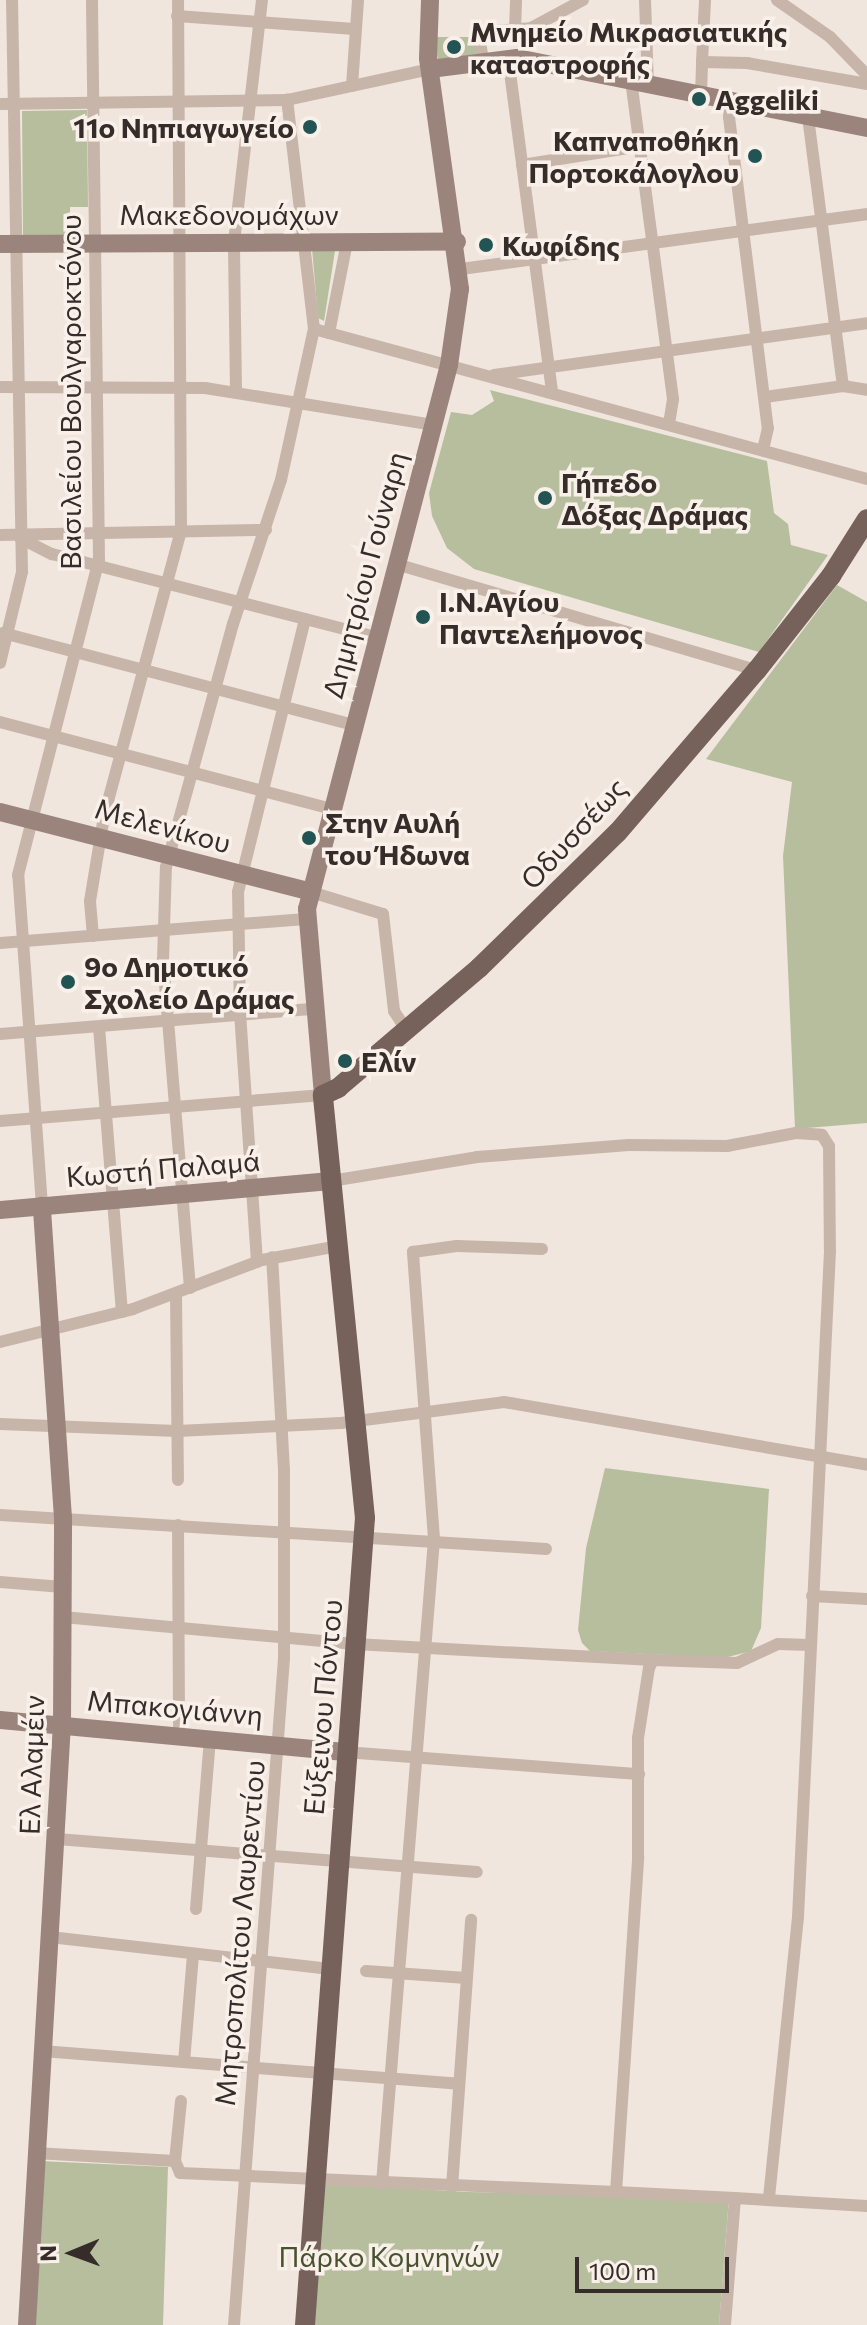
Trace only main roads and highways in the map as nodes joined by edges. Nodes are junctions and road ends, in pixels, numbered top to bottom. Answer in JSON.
{"nodes":[{"id":1,"x":867,"y":519,"type":"edge"},
{"id":2,"x":323,"y":1095,"type":"joint"},
{"id":3,"x":305,"y":2325,"type":"edge"}],
"edges":[{"from":1,"to":2,"type":"main road","name":"Οδυσσέως"},
{"from":2,"to":3,"type":"main road","name":"Εύξεινου Πόντου"}]}
